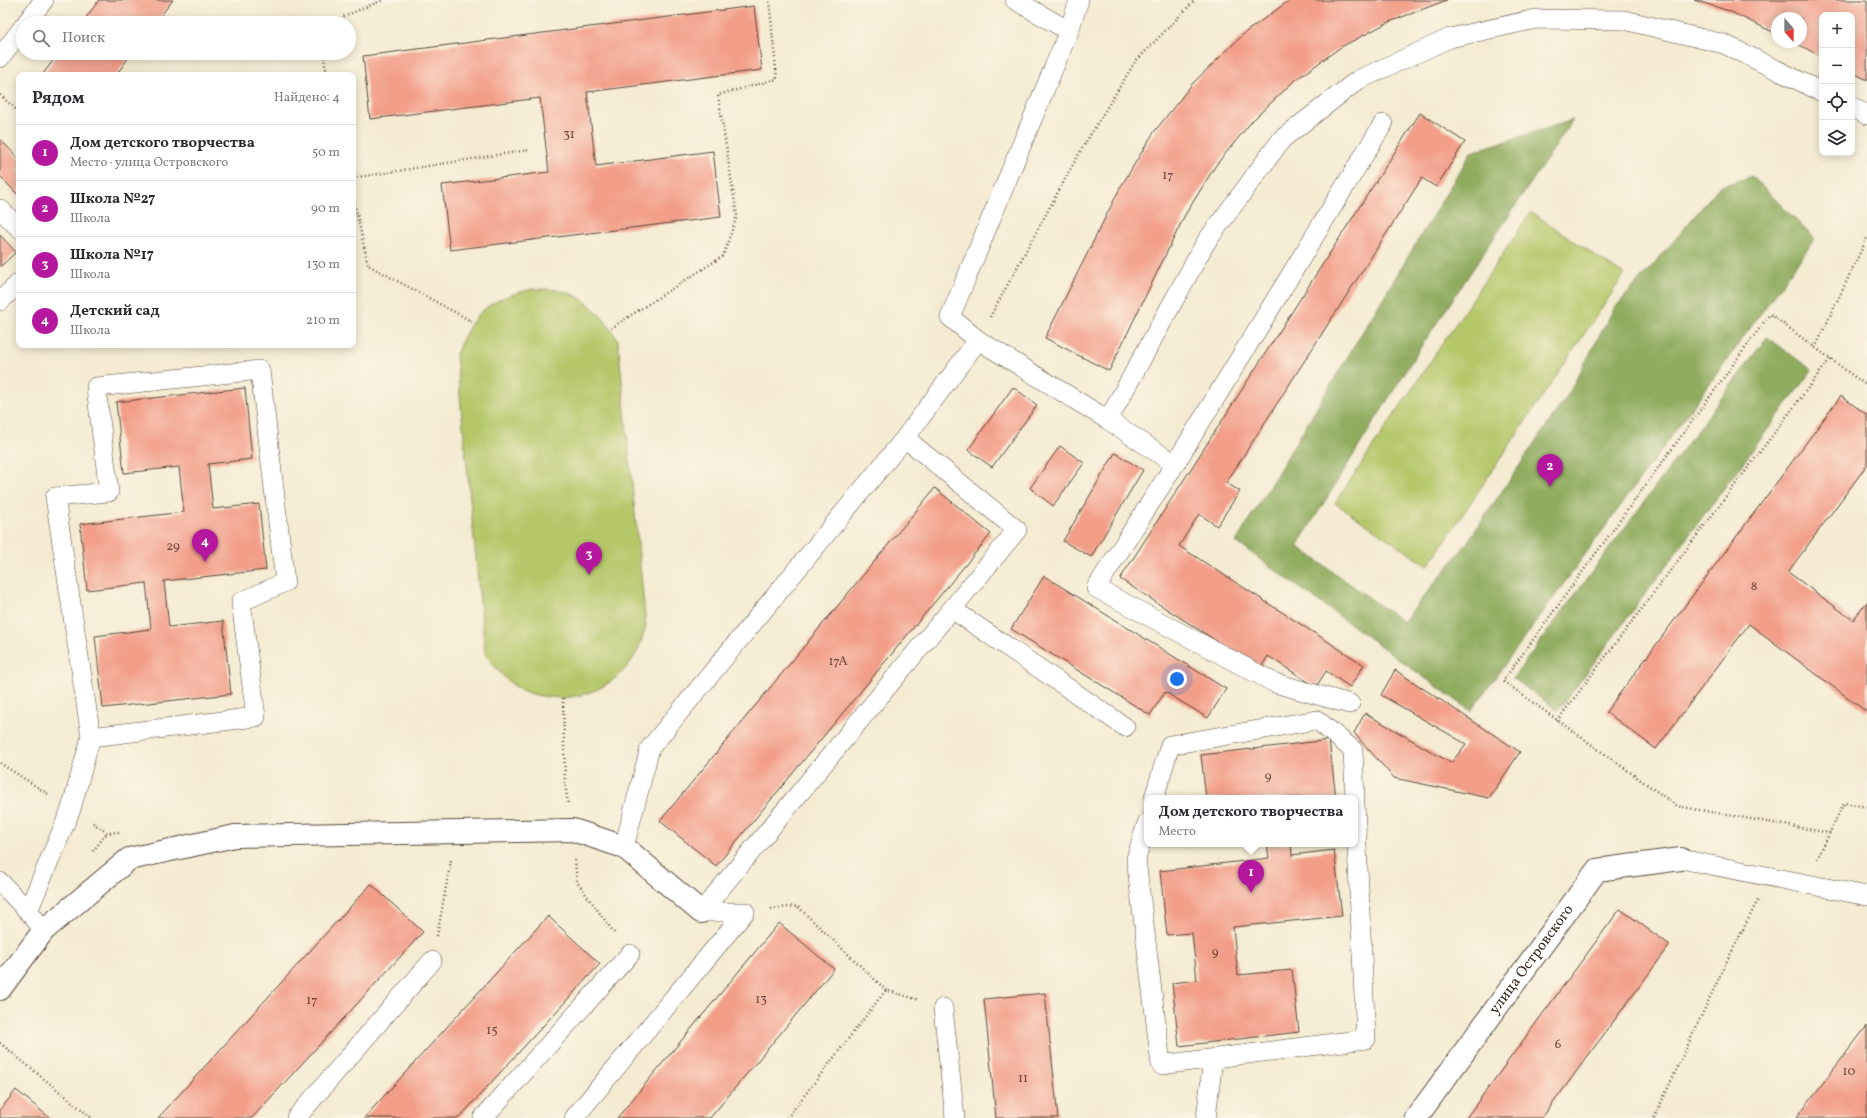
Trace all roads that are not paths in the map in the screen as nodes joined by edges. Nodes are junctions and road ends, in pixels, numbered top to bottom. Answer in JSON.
{"nodes":[{"id":1,"x":44,"y":0,"type":"edge"},
{"id":2,"x":1015,"y":0,"type":"edge"},
{"id":3,"x":1079,"y":0,"type":"edge"},
{"id":4,"x":31,"y":16,"type":"edge"},
{"id":5,"x":1069,"y":31,"type":"junction"},
{"id":6,"x":16,"y":36,"type":"edge"},
{"id":7,"x":0,"y":58,"type":"edge"},
{"id":8,"x":1819,"y":91,"type":"edge"},
{"id":9,"x":1855,"y":109,"type":"edge"},
{"id":10,"x":1867,"y":115,"type":"edge"},
{"id":11,"x":1383,"y":124,"type":"dead end"},
{"id":12,"x":0,"y":209,"type":"edge"},
{"id":13,"x":16,"y":225,"type":"edge"},
{"id":14,"x":16,"y":286,"type":"edge"},
{"id":15,"x":0,"y":301,"type":"edge"},
{"id":16,"x":978,"y":340,"type":"junction"},
{"id":17,"x":1108,"y":420,"type":"junction"},
{"id":18,"x":905,"y":438,"type":"junction"},
{"id":19,"x":1175,"y":464,"type":"junction"},
{"id":20,"x":952,"y":609,"type":"junction"},
{"id":21,"x":1350,"y":704,"type":"dead end"},
{"id":22,"x":1125,"y":727,"type":"dead end"},
{"id":23,"x":92,"y":737,"type":"junction"},
{"id":24,"x":1155,"y":795,"type":"edge"},
{"id":25,"x":1355,"y":795,"type":"edge"},
{"id":26,"x":1144,"y":833,"type":"edge"},
{"id":27,"x":624,"y":847,"type":"junction"},
{"id":28,"x":1357,"y":847,"type":"edge"},
{"id":29,"x":1681,"y":859,"type":"joint"},
{"id":30,"x":0,"y":882,"type":"edge"},
{"id":31,"x":1867,"y":896,"type":"edge"},
{"id":32,"x":28,"y":911,"type":"junction"},
{"id":33,"x":701,"y":912,"type":"junction"},
{"id":34,"x":44,"y":930,"type":"junction"},
{"id":35,"x":630,"y":954,"type":"road end"},
{"id":36,"x":432,"y":961,"type":"road end"},
{"id":37,"x":0,"y":989,"type":"edge"},
{"id":38,"x":943,"y":1008,"type":"road end"},
{"id":39,"x":1213,"y":1059,"type":"junction"},
{"id":40,"x":296,"y":1118,"type":"edge"},
{"id":41,"x":483,"y":1118,"type":"edge"},
{"id":42,"x":574,"y":1118,"type":"edge"},
{"id":43,"x":955,"y":1118,"type":"edge"},
{"id":44,"x":1206,"y":1118,"type":"edge"},
{"id":45,"x":1416,"y":1118,"type":"edge"}],
"edges":[{"from":1,"to":4,"type":"lane"},
{"from":2,"to":5,"type":"lane"},
{"from":3,"to":5,"type":"lane"},
{"from":5,"to":16,"type":"lane"},
{"from":6,"to":7,"type":"lane"},
{"from":8,"to":17,"type":"lane"},
{"from":9,"to":10,"type":"lane"},
{"from":11,"to":19,"type":"lane"},
{"from":12,"to":13,"type":"lane"},
{"from":14,"to":15,"type":"lane"},
{"from":16,"to":17,"type":"lane"},
{"from":16,"to":18,"type":"lane"},
{"from":17,"to":19,"type":"lane"},
{"from":18,"to":20,"type":"lane"},
{"from":18,"to":27,"type":"lane"},
{"from":19,"to":21,"type":"lane"},
{"from":20,"to":22,"type":"lane"},
{"from":20,"to":33,"type":"lane"},
{"from":23,"to":23,"type":"lane"},
{"from":23,"to":32,"type":"lane"},
{"from":24,"to":25,"type":"lane"},
{"from":26,"to":39,"type":"lane"},
{"from":27,"to":33,"type":"street"},
{"from":27,"to":34,"type":"street"},
{"from":28,"to":39,"type":"lane"},
{"from":29,"to":31,"type":"lane"},
{"from":29,"to":45,"type":"street","name":"улица Островского"},
{"from":30,"to":32,"type":"lane"},
{"from":32,"to":34,"type":"lane"},
{"from":33,"to":42,"type":"lane"},
{"from":34,"to":37,"type":"street"},
{"from":35,"to":41,"type":"lane"},
{"from":36,"to":40,"type":"lane"},
{"from":38,"to":43,"type":"lane"},
{"from":39,"to":44,"type":"lane"}]}
